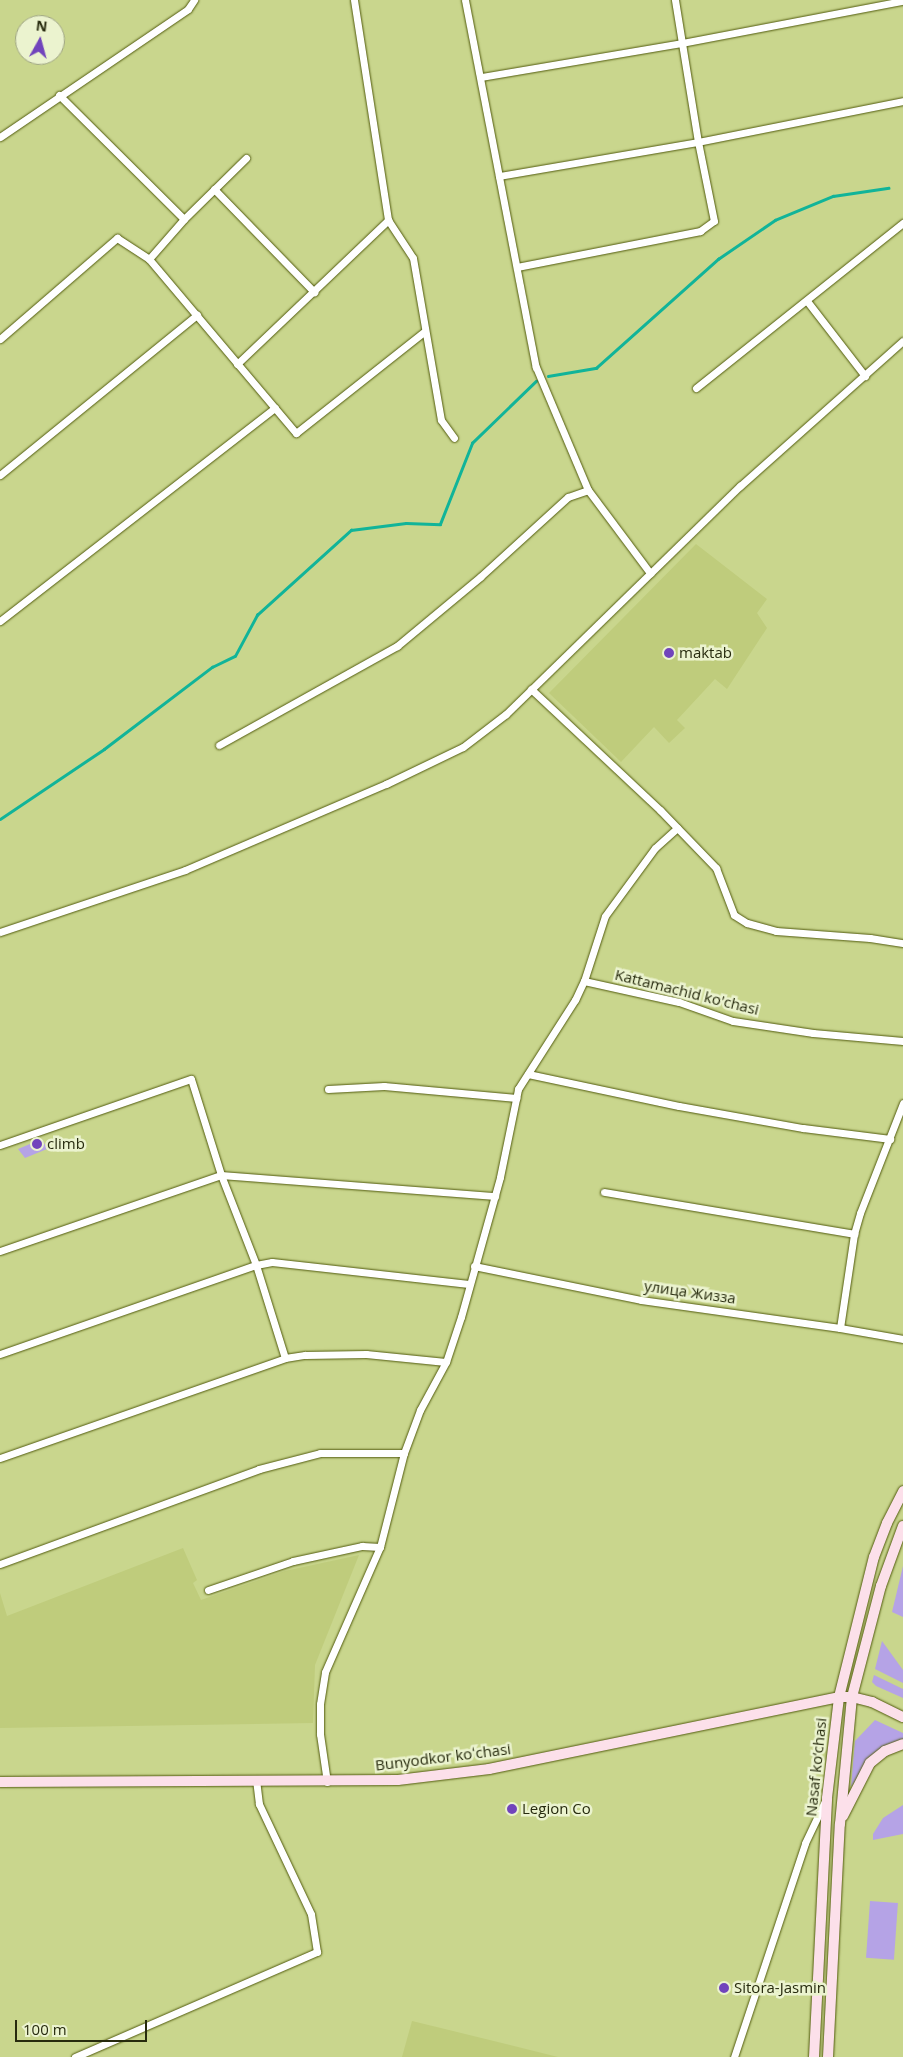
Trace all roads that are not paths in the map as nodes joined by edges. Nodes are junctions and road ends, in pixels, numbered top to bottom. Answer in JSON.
{"nodes":[{"id":1,"x":194,"y":0,"type":"edge"},
{"id":2,"x":354,"y":0,"type":"edge"},
{"id":3,"x":464,"y":0,"type":"edge"},
{"id":4,"x":675,"y":0,"type":"edge"},
{"id":5,"x":903,"y":1,"type":"edge"},
{"id":6,"x":682,"y":43,"type":"junction"},
{"id":7,"x":480,"y":77,"type":"junction"},
{"id":8,"x":60,"y":95,"type":"junction"},
{"id":9,"x":903,"y":101,"type":"edge"},
{"id":10,"x":0,"y":137,"type":"edge"},
{"id":11,"x":698,"y":142,"type":"junction"},
{"id":12,"x":246,"y":158,"type":"dead end"},
{"id":13,"x":500,"y":176,"type":"junction"},
{"id":14,"x":214,"y":189,"type":"junction"},
{"id":15,"x":184,"y":219,"type":"junction"},
{"id":16,"x":388,"y":220,"type":"junction"},
{"id":17,"x":903,"y":223,"type":"edge"},
{"id":18,"x":149,"y":259,"type":"junction"},
{"id":19,"x":517,"y":267,"type":"junction"},
{"id":20,"x":314,"y":292,"type":"junction"},
{"id":21,"x":807,"y":301,"type":"junction"},
{"id":22,"x":197,"y":316,"type":"junction"},
{"id":23,"x":426,"y":331,"type":"junction"},
{"id":24,"x":0,"y":338,"type":"edge"},
{"id":25,"x":903,"y":342,"type":"edge"},
{"id":26,"x":236,"y":364,"type":"junction"},
{"id":27,"x":865,"y":376,"type":"junction"},
{"id":28,"x":696,"y":388,"type":"dead end"},
{"id":29,"x":275,"y":408,"type":"junction"},
{"id":30,"x":454,"y":438,"type":"dead end"},
{"id":31,"x":0,"y":475,"type":"edge"},
{"id":32,"x":588,"y":490,"type":"junction"},
{"id":33,"x":650,"y":573,"type":"junction"},
{"id":34,"x":0,"y":620,"type":"edge"},
{"id":35,"x":531,"y":689,"type":"junction"},
{"id":36,"x":219,"y":745,"type":"dead end"},
{"id":37,"x":677,"y":828,"type":"junction"},
{"id":38,"x":0,"y":932,"type":"edge"},
{"id":39,"x":903,"y":943,"type":"edge"},
{"id":40,"x":584,"y":981,"type":"junction"},
{"id":41,"x":903,"y":1041,"type":"edge"},
{"id":42,"x":528,"y":1074,"type":"junction"},
{"id":43,"x":328,"y":1089,"type":"dead end"},
{"id":44,"x":516,"y":1098,"type":"junction"},
{"id":45,"x":903,"y":1103,"type":"edge"},
{"id":46,"x":890,"y":1138,"type":"junction"},
{"id":47,"x":0,"y":1145,"type":"edge"},
{"id":48,"x":221,"y":1175,"type":"junction"},
{"id":49,"x":604,"y":1192,"type":"dead end"},
{"id":50,"x":495,"y":1196,"type":"junction"},
{"id":51,"x":854,"y":1234,"type":"junction"},
{"id":52,"x":0,"y":1251,"type":"edge"},
{"id":53,"x":256,"y":1265,"type":"junction"},
{"id":54,"x":474,"y":1266,"type":"junction"},
{"id":55,"x":469,"y":1284,"type":"junction"},
{"id":56,"x":840,"y":1328,"type":"junction"},
{"id":57,"x":903,"y":1339,"type":"edge"},
{"id":58,"x":0,"y":1354,"type":"edge"},
{"id":59,"x":285,"y":1358,"type":"junction"},
{"id":60,"x":446,"y":1362,"type":"junction"},
{"id":61,"x":404,"y":1453,"type":"junction"},
{"id":62,"x":0,"y":1458,"type":"edge"},
{"id":63,"x":903,"y":1491,"type":"edge"},
{"id":64,"x":903,"y":1526,"type":"edge"},
{"id":65,"x":380,"y":1547,"type":"junction"},
{"id":66,"x":0,"y":1564,"type":"edge"},
{"id":67,"x":208,"y":1590,"type":"dead end"},
{"id":68,"x":839,"y":1697,"type":"junction"},
{"id":69,"x":852,"y":1697,"type":"junction"},
{"id":70,"x":903,"y":1718,"type":"edge"},
{"id":71,"x":903,"y":1744,"type":"edge"},
{"id":72,"x":256,"y":1781,"type":"junction"},
{"id":73,"x":0,"y":1782,"type":"edge"},
{"id":74,"x":327,"y":1782,"type":"junction"},
{"id":75,"x":827,"y":1798,"type":"junction"},
{"id":76,"x":840,"y":1824,"type":"junction"},
{"id":77,"x":75,"y":2057,"type":"edge"},
{"id":78,"x":734,"y":2057,"type":"edge"},
{"id":79,"x":814,"y":2057,"type":"edge"},
{"id":80,"x":828,"y":2057,"type":"edge"}],
"edges":[{"from":1,"to":8,"type":"street"},
{"from":2,"to":16,"type":"street"},
{"from":3,"to":7,"type":"street"},
{"from":4,"to":6,"type":"street"},
{"from":5,"to":6,"type":"street"},
{"from":6,"to":7,"type":"street"},
{"from":6,"to":11,"type":"street"},
{"from":7,"to":13,"type":"street"},
{"from":8,"to":10,"type":"street"},
{"from":8,"to":15,"type":"street"},
{"from":9,"to":11,"type":"street"},
{"from":11,"to":13,"type":"street"},
{"from":11,"to":19,"type":"street"},
{"from":12,"to":14,"type":"street"},
{"from":13,"to":19,"type":"street"},
{"from":14,"to":15,"type":"street"},
{"from":14,"to":20,"type":"street"},
{"from":15,"to":18,"type":"street"},
{"from":16,"to":20,"type":"street"},
{"from":16,"to":23,"type":"street"},
{"from":17,"to":21,"type":"street"},
{"from":18,"to":22,"type":"street"},
{"from":18,"to":24,"type":"street"},
{"from":19,"to":32,"type":"street"},
{"from":20,"to":26,"type":"street"},
{"from":21,"to":27,"type":"street"},
{"from":21,"to":28,"type":"street"},
{"from":22,"to":26,"type":"street"},
{"from":22,"to":31,"type":"street"},
{"from":23,"to":29,"type":"street"},
{"from":23,"to":30,"type":"street"},
{"from":25,"to":27,"type":"street"},
{"from":26,"to":29,"type":"street"},
{"from":27,"to":33,"type":"street"},
{"from":29,"to":34,"type":"street"},
{"from":32,"to":33,"type":"street"},
{"from":32,"to":36,"type":"street"},
{"from":33,"to":35,"type":"street"},
{"from":35,"to":37,"type":"street"},
{"from":35,"to":38,"type":"street"},
{"from":37,"to":39,"type":"street"},
{"from":37,"to":40,"type":"street"},
{"from":40,"to":41,"type":"street","name":"Kattamachid ko'chasi"},
{"from":40,"to":42,"type":"street"},
{"from":42,"to":44,"type":"street"},
{"from":42,"to":46,"type":"street"},
{"from":43,"to":44,"type":"street"},
{"from":44,"to":50,"type":"street"},
{"from":45,"to":46,"type":"street"},
{"from":46,"to":51,"type":"street"},
{"from":47,"to":48,"type":"street"},
{"from":48,"to":50,"type":"street"},
{"from":48,"to":52,"type":"street"},
{"from":48,"to":53,"type":"street"},
{"from":49,"to":51,"type":"street"},
{"from":50,"to":54,"type":"street"},
{"from":51,"to":56,"type":"street"},
{"from":53,"to":55,"type":"street"},
{"from":53,"to":58,"type":"street"},
{"from":53,"to":59,"type":"street"},
{"from":54,"to":55,"type":"street"},
{"from":54,"to":56,"type":"street","name":"улица Жизза"},
{"from":55,"to":60,"type":"street"},
{"from":56,"to":57,"type":"street","name":"улица Жизза"},
{"from":59,"to":60,"type":"street"},
{"from":59,"to":62,"type":"street"},
{"from":60,"to":61,"type":"street"},
{"from":61,"to":65,"type":"street"},
{"from":61,"to":66,"type":"street"},
{"from":63,"to":68,"type":"main road","name":"Nasaf ko‘chasi"},
{"from":64,"to":69,"type":"main road","name":"Nasaf ko‘chasi"},
{"from":65,"to":67,"type":"street"},
{"from":65,"to":74,"type":"street"},
{"from":68,"to":69,"type":"main road","name":"Bunyodkor koʻchasi"},
{"from":68,"to":74,"type":"main road","name":"Bunyodkor koʻchasi"},
{"from":68,"to":75,"type":"main road","name":"Nasaf ko‘chasi"},
{"from":69,"to":70,"type":"main road","name":"Bunyodkor koʻchasi"},
{"from":69,"to":76,"type":"main road","name":"Nasaf ko‘chasi"},
{"from":71,"to":76,"type":"main road"},
{"from":72,"to":73,"type":"main road","name":"Bunyodkor koʻchasi"},
{"from":72,"to":74,"type":"main road","name":"Bunyodkor koʻchasi"},
{"from":72,"to":77,"type":"street"},
{"from":75,"to":78,"type":"street"},
{"from":75,"to":79,"type":"main road","name":"Nasaf ko‘chasi"},
{"from":76,"to":80,"type":"main road","name":"Nasaf ko‘chasi"}]}
